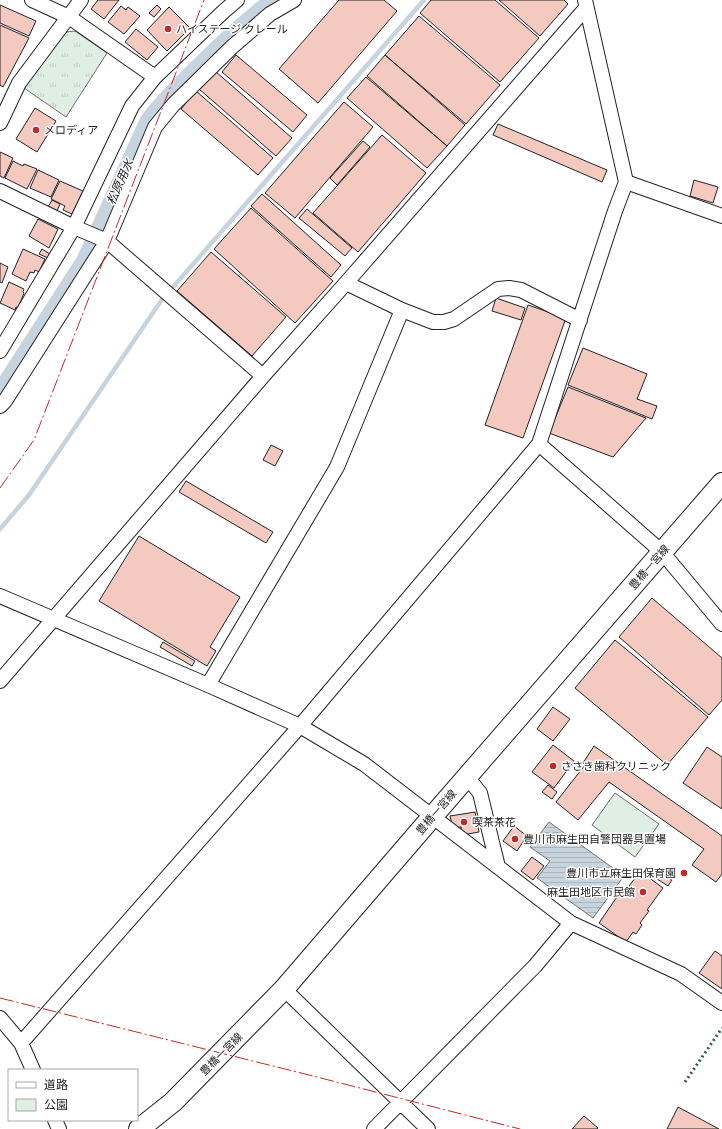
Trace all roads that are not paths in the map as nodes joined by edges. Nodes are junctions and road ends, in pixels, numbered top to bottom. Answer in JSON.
{"nodes":[{"id":1,"x":32,"y":0,"type":"edge"},
{"id":2,"x":81,"y":0,"type":"edge"},
{"id":3,"x":237,"y":0,"type":"edge"},
{"id":4,"x":294,"y":0,"type":"edge"},
{"id":5,"x":586,"y":4,"type":"edge"},
{"id":6,"x":69,"y":17,"type":"junction"},
{"id":7,"x":155,"y":77,"type":"junction"},
{"id":8,"x":0,"y":123,"type":"edge"},
{"id":9,"x":626,"y":182,"type":"junction"},
{"id":10,"x":0,"y":191,"type":"edge"},
{"id":11,"x":722,"y":216,"type":"edge"},
{"id":12,"x":74,"y":228,"type":"junction"},
{"id":13,"x":104,"y":240,"type":"junction"},
{"id":14,"x":346,"y":283,"type":"junction"},
{"id":15,"x":402,"y":310,"type":"junction"},
{"id":16,"x":580,"y":320,"type":"junction"},
{"id":17,"x":6,"y":330,"type":"edge"},
{"id":18,"x":0,"y":351,"type":"edge"},
{"id":19,"x":263,"y":376,"type":"junction"},
{"id":20,"x":0,"y":406,"type":"edge"},
{"id":21,"x":538,"y":444,"type":"junction"},
{"id":22,"x":722,"y":483,"type":"edge"},
{"id":23,"x":662,"y":552,"type":"junction"},
{"id":24,"x":0,"y":596,"type":"edge"},
{"id":25,"x":54,"y":620,"type":"junction"},
{"id":26,"x":722,"y":624,"type":"edge"},
{"id":27,"x":0,"y":681,"type":"edge"},
{"id":28,"x":208,"y":685,"type":"junction"},
{"id":29,"x":300,"y":726,"type":"junction"},
{"id":30,"x":467,"y":777,"type":"junction"},
{"id":31,"x":432,"y":817,"type":"junction"},
{"id":32,"x":498,"y":867,"type":"junction"},
{"id":33,"x":571,"y":923,"type":"junction"},
{"id":34,"x":284,"y":989,"type":"junction"},
{"id":35,"x":722,"y":1003,"type":"edge"},
{"id":36,"x":0,"y":1018,"type":"edge"},
{"id":37,"x":21,"y":1043,"type":"junction"},
{"id":38,"x":33,"y":1069,"type":"edge"},
{"id":39,"x":400,"y":1102,"type":"junction"},
{"id":40,"x":139,"y":1129,"type":"edge"},
{"id":41,"x":374,"y":1129,"type":"edge"},
{"id":42,"x":428,"y":1129,"type":"edge"}],
"edges":[{"from":1,"to":6,"type":"street"},
{"from":2,"to":6,"type":"street"},
{"from":3,"to":7,"type":"street"},
{"from":4,"to":13,"type":"street"},
{"from":5,"to":9,"type":"street"},
{"from":5,"to":14,"type":"street"},
{"from":6,"to":7,"type":"street"},
{"from":6,"to":8,"type":"street"},
{"from":7,"to":12,"type":"street"},
{"from":9,"to":11,"type":"street"},
{"from":9,"to":16,"type":"street"},
{"from":10,"to":12,"type":"street"},
{"from":12,"to":13,"type":"street"},
{"from":12,"to":17,"type":"street"},
{"from":13,"to":19,"type":"street"},
{"from":13,"to":20,"type":"street"},
{"from":14,"to":15,"type":"street"},
{"from":14,"to":19,"type":"street"},
{"from":15,"to":16,"type":"street"},
{"from":15,"to":28,"type":"street"},
{"from":16,"to":21,"type":"street"},
{"from":17,"to":18,"type":"street"},
{"from":19,"to":25,"type":"street"},
{"from":21,"to":23,"type":"street"},
{"from":21,"to":29,"type":"street"},
{"from":22,"to":23,"type":"main road","name":"豊橋一宮線"},
{"from":23,"to":26,"type":"street"},
{"from":23,"to":30,"type":"main road","name":"豊橋一宮線"},
{"from":24,"to":25,"type":"street"},
{"from":25,"to":27,"type":"street"},
{"from":25,"to":28,"type":"street"},
{"from":28,"to":29,"type":"street"},
{"from":29,"to":31,"type":"street"},
{"from":29,"to":37,"type":"street"},
{"from":30,"to":31,"type":"main road","name":"豊橋一宮線"},
{"from":30,"to":32,"type":"street"},
{"from":31,"to":32,"type":"street"},
{"from":31,"to":34,"type":"main road","name":"豊橋一宮線"},
{"from":32,"to":33,"type":"street"},
{"from":33,"to":35,"type":"street"},
{"from":33,"to":39,"type":"street"},
{"from":34,"to":39,"type":"street"},
{"from":34,"to":40,"type":"main road","name":"豊橋一宮線"},
{"from":36,"to":37,"type":"street"},
{"from":37,"to":38,"type":"street"},
{"from":39,"to":41,"type":"street"},
{"from":39,"to":42,"type":"street"}]}
